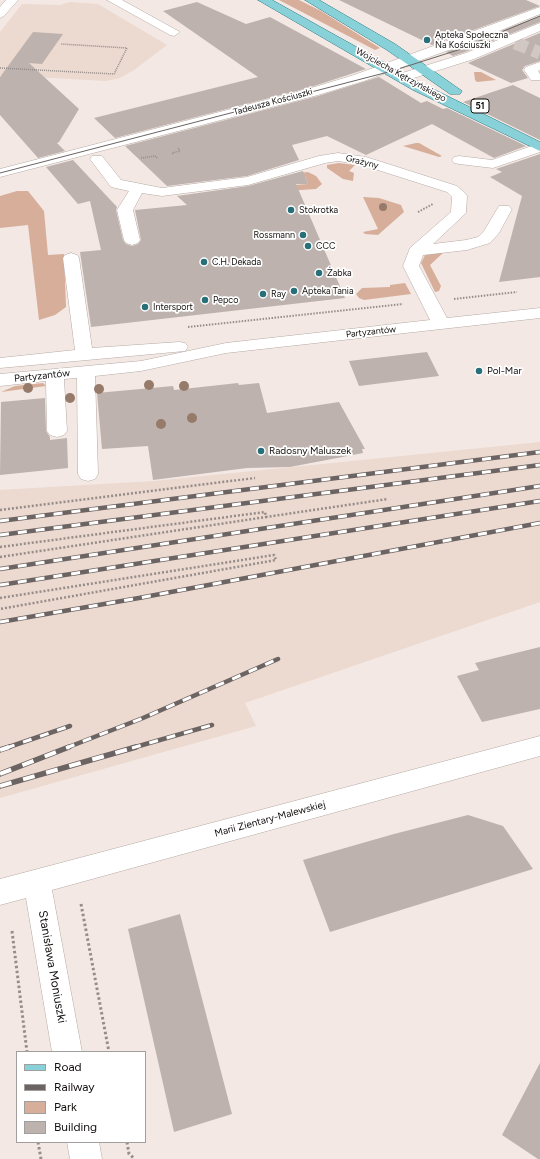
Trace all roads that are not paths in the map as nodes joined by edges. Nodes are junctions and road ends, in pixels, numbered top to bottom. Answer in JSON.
{"nodes":[{"id":1,"x":12,"y":0,"type":"edge"},
{"id":2,"x":113,"y":0,"type":"edge"},
{"id":3,"x":264,"y":0,"type":"edge"},
{"id":4,"x":311,"y":0,"type":"edge"},
{"id":5,"x":535,"y":0,"type":"edge"},
{"id":6,"x":540,"y":2,"type":"edge"},
{"id":7,"x":540,"y":10,"type":"edge"},
{"id":8,"x":0,"y":14,"type":"edge"},
{"id":9,"x":540,"y":27,"type":"edge"},
{"id":10,"x":174,"y":32,"type":"dead end"},
{"id":11,"x":408,"y":60,"type":"junction"},
{"id":12,"x":386,"y":68,"type":"junction"},
{"id":13,"x":423,"y":71,"type":"junction"},
{"id":14,"x":402,"y":77,"type":"junction"},
{"id":15,"x":540,"y":136,"type":"edge"},
{"id":16,"x":540,"y":147,"type":"edge"},
{"id":17,"x":97,"y":159,"type":"junction"},
{"id":18,"x":459,"y":160,"type":"dead end"},
{"id":19,"x":0,"y":173,"type":"edge"},
{"id":20,"x":0,"y":184,"type":"edge"},
{"id":21,"x":138,"y":187,"type":"junction"},
{"id":22,"x":504,"y":209,"type":"dead end"},
{"id":23,"x":132,"y":240,"type":"dead end"},
{"id":24,"x":416,"y":251,"type":"junction"},
{"id":25,"x":71,"y":258,"type":"dead end"},
{"id":26,"x":540,"y":306,"type":"edge"},
{"id":27,"x":540,"y":313,"type":"edge"},
{"id":28,"x":516,"y":315,"type":"junction"},
{"id":29,"x":440,"y":324,"type":"junction"},
{"id":30,"x":0,"y":363,"type":"edge"},
{"id":31,"x":85,"y":363,"type":"junction"},
{"id":32,"x":56,"y":374,"type":"junction"},
{"id":33,"x":0,"y":380,"type":"edge"},
{"id":34,"x":57,"y":431,"type":"dead end"},
{"id":35,"x":88,"y":474,"type":"dead end"},
{"id":36,"x":540,"y":746,"type":"edge"},
{"id":37,"x":37,"y":882,"type":"junction"},
{"id":38,"x":0,"y":892,"type":"edge"},
{"id":39,"x":67,"y":1051,"type":"edge"},
{"id":40,"x":83,"y":1143,"type":"edge"},
{"id":41,"x":86,"y":1159,"type":"edge"}],
"edges":[{"from":1,"to":8,"type":"street"},
{"from":2,"to":10,"type":"street"},
{"from":3,"to":12,"type":"main road","name":"Wojciecha Kętrzyńskiego","number":"51"},
{"from":4,"to":11,"type":"main road","name":"Wojciecha Kętrzyńskiego","number":"51"},
{"from":5,"to":6,"type":"street"},
{"from":7,"to":11,"type":"street","name":"Tadeusza Kościuszki"},
{"from":9,"to":13,"type":"street","name":"Tadeusza Kościuszki"},
{"from":11,"to":12,"type":"street","name":"Tadeusza Kościuszki"},
{"from":11,"to":13,"type":"main road","name":"Wojciecha Kętrzyńskiego","number":"51"},
{"from":12,"to":14,"type":"main road","name":"Wojciecha Kętrzyńskiego","number":"51"},
{"from":12,"to":19,"type":"street","name":"Tadeusza Kościuszki"},
{"from":13,"to":14,"type":"street","name":"Tadeusza Kościuszki"},
{"from":13,"to":15,"type":"main road","name":"Wojciecha Kętrzyńskiego","number":"51"},
{"from":14,"to":16,"type":"main road","name":"Wojciecha Kętrzyńskiego","number":"51"},
{"from":14,"to":17,"type":"street","name":"Tadeusza Kościuszki"},
{"from":16,"to":18,"type":"street"},
{"from":17,"to":20,"type":"street","name":"Tadeusza Kościuszki"},
{"from":17,"to":21,"type":"street","name":"Grażyny"},
{"from":21,"to":23,"type":"street"},
{"from":21,"to":24,"type":"street","name":"Grażyny"},
{"from":22,"to":24,"type":"street"},
{"from":24,"to":29,"type":"street"},
{"from":25,"to":31,"type":"street"},
{"from":26,"to":28,"type":"street","name":"Partyzantów"},
{"from":27,"to":28,"type":"street","name":"Partyzantów"},
{"from":28,"to":29,"type":"street","name":"Partyzantów"},
{"from":29,"to":31,"type":"street","name":"Partyzantów"},
{"from":30,"to":31,"type":"street","name":"Partyzantów"},
{"from":31,"to":32,"type":"street","name":"Partyzantów"},
{"from":31,"to":35,"type":"street"},
{"from":32,"to":33,"type":"street","name":"Partyzantów"},
{"from":32,"to":34,"type":"street"},
{"from":36,"to":37,"type":"street","name":"Marii Zientary-Malewskiej"},
{"from":37,"to":38,"type":"street","name":"Marii Zientary-Malewskiej"},
{"from":37,"to":39,"type":"street","name":"Stanisława Moniuszki"},
{"from":40,"to":41,"type":"street"}]}
